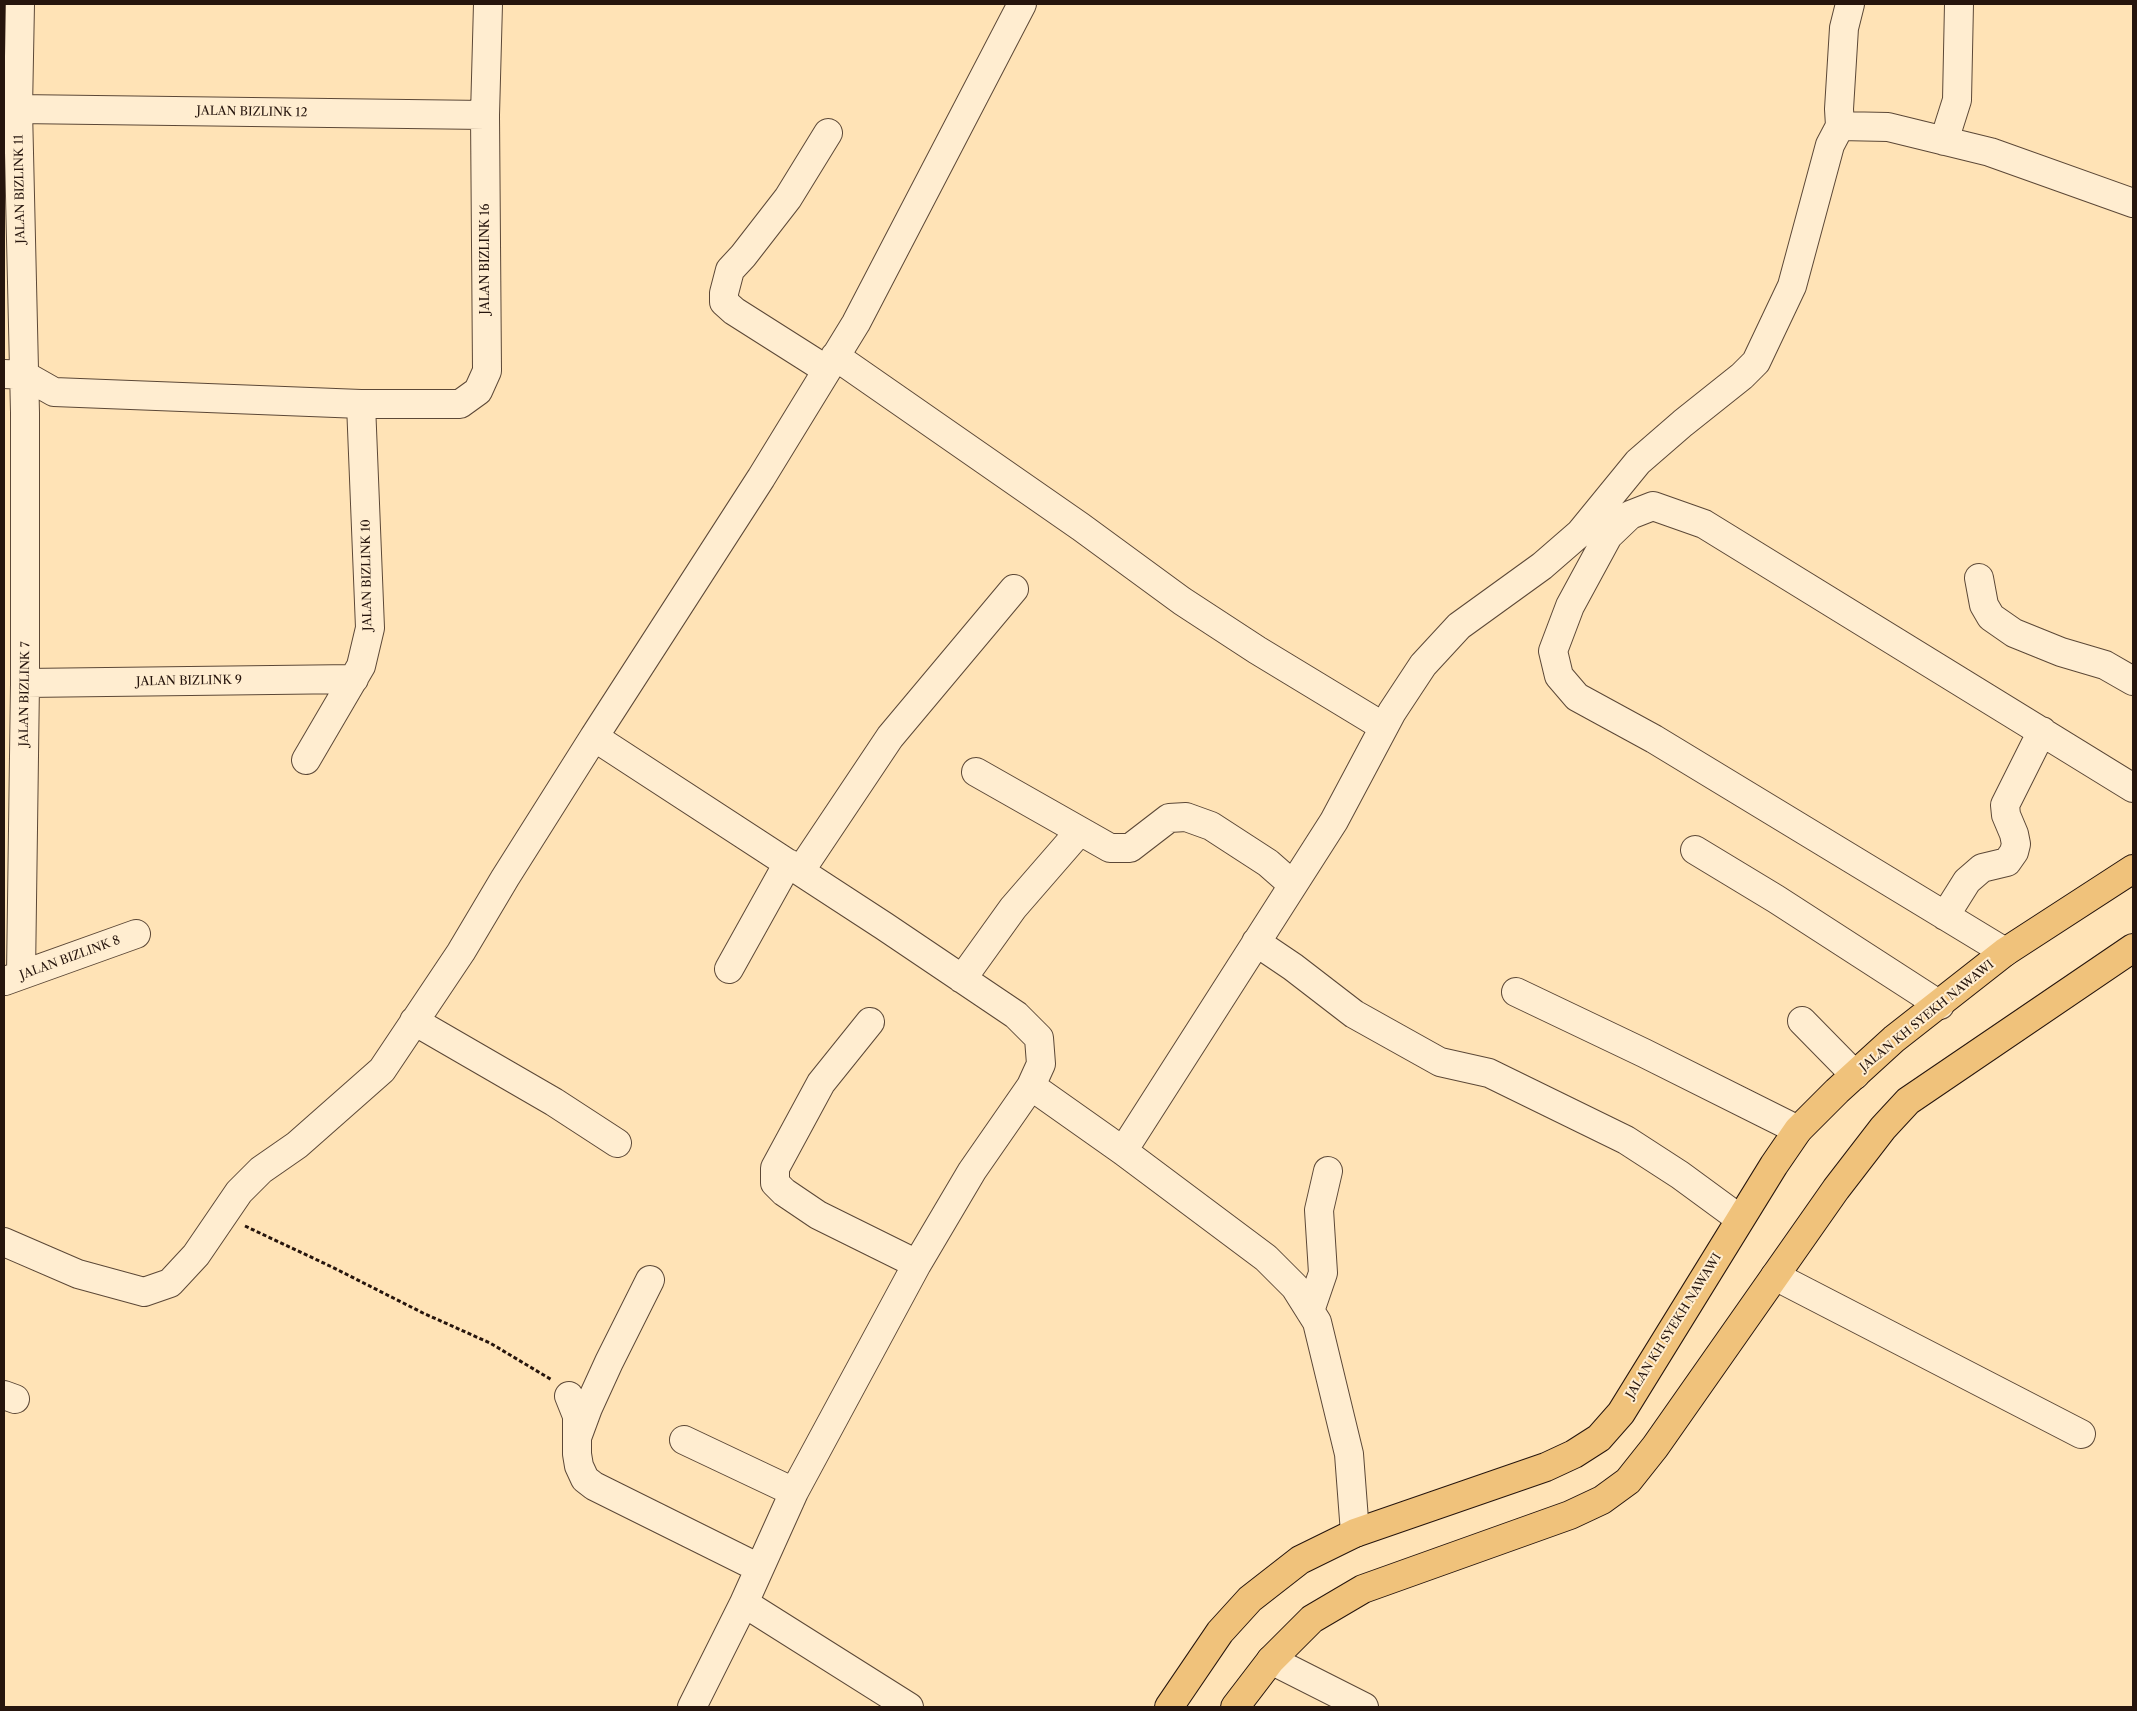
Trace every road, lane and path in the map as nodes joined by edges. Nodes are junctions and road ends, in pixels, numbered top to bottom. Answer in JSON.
{"nodes":[{"id":1,"x":20,"y":4,"type":"edge"},
{"id":2,"x":488,"y":4,"type":"edge"},
{"id":3,"x":1022,"y":4,"type":"edge"},
{"id":4,"x":1850,"y":4,"type":"edge"},
{"id":5,"x":1958,"y":4,"type":"edge"},
{"id":6,"x":18,"y":110,"type":"junction"},
{"id":7,"x":485,"y":115,"type":"junction"},
{"id":8,"x":1840,"y":126,"type":"junction"},
{"id":9,"x":828,"y":133,"type":"dead end"},
{"id":10,"x":1944,"y":140,"type":"junction"},
{"id":11,"x":2133,"y":202,"type":"edge"},
{"id":12,"x":831,"y":363,"type":"junction"},
{"id":13,"x":14,"y":374,"type":"edge"},
{"id":14,"x":54,"y":392,"type":"junction"},
{"id":15,"x":362,"y":404,"type":"junction"},
{"id":16,"x":14,"y":413,"type":"edge"},
{"id":17,"x":1979,"y":578,"type":"dead end"},
{"id":18,"x":1014,"y":588,"type":"dead end"},
{"id":19,"x":354,"y":679,"type":"junction"},
{"id":20,"x":2133,"y":681,"type":"edge"},
{"id":21,"x":25,"y":683,"type":"junction"},
{"id":22,"x":1384,"y":727,"type":"junction"},
{"id":23,"x":2042,"y":731,"type":"junction"},
{"id":24,"x":594,"y":737,"type":"junction"},
{"id":25,"x":306,"y":760,"type":"dead end"},
{"id":26,"x":976,"y":772,"type":"dead end"},
{"id":27,"x":2133,"y":788,"type":"edge"},
{"id":28,"x":1079,"y":832,"type":"junction"},
{"id":29,"x":1695,"y":850,"type":"dead end"},
{"id":30,"x":794,"y":867,"type":"junction"},
{"id":31,"x":2133,"y":869,"type":"edge"},
{"id":32,"x":1292,"y":885,"type":"junction"},
{"id":33,"x":1945,"y":916,"type":"junction"},
{"id":34,"x":136,"y":934,"type":"dead end"},
{"id":35,"x":1256,"y":942,"type":"junction"},
{"id":36,"x":2133,"y":948,"type":"edge"},
{"id":37,"x":2005,"y":952,"type":"junction"},
{"id":38,"x":729,"y":969,"type":"dead end"},
{"id":39,"x":12,"y":978,"type":"edge"},
{"id":40,"x":962,"y":979,"type":"junction"},
{"id":41,"x":1516,"y":992,"type":"dead end"},
{"id":42,"x":1940,"y":1005,"type":"junction"},
{"id":43,"x":414,"y":1021,"type":"junction"},
{"id":44,"x":1802,"y":1021,"type":"dead end"},
{"id":45,"x":870,"y":1022,"type":"dead end"},
{"id":46,"x":1855,"y":1075,"type":"junction"},
{"id":47,"x":1031,"y":1086,"type":"junction"},
{"id":48,"x":1798,"y":1130,"type":"junction"},
{"id":49,"x":617,"y":1143,"type":"dead end"},
{"id":50,"x":1124,"y":1151,"type":"junction"},
{"id":51,"x":1328,"y":1172,"type":"dead end"},
{"id":52,"x":222,"y":1216,"type":"junction"},
{"id":53,"x":1740,"y":1219,"type":"junction"},
{"id":54,"x":4,"y":1242,"type":"edge"},
{"id":55,"x":917,"y":1264,"type":"junction"},
{"id":56,"x":1775,"y":1276,"type":"junction"},
{"id":57,"x":650,"y":1280,"type":"dead end"},
{"id":58,"x":1310,"y":1311,"type":"junction"},
{"id":59,"x":569,"y":1396,"type":"joint"},
{"id":60,"x":2081,"y":1434,"type":"dead end"},
{"id":61,"x":578,"y":1438,"type":"junction"},
{"id":62,"x":684,"y":1440,"type":"dead end"},
{"id":63,"x":794,"y":1492,"type":"junction"},
{"id":64,"x":1355,"y":1533,"type":"junction"},
{"id":65,"x":759,"y":1568,"type":"junction"},
{"id":66,"x":744,"y":1603,"type":"junction"},
{"id":67,"x":1271,"y":1660,"type":"junction"},
{"id":68,"x":692,"y":1707,"type":"edge"},
{"id":69,"x":909,"y":1707,"type":"edge"},
{"id":70,"x":1168,"y":1707,"type":"edge"},
{"id":71,"x":1235,"y":1707,"type":"edge"},
{"id":72,"x":1364,"y":1707,"type":"edge"}],
"edges":[{"from":1,"to":6,"type":"street","name":"JALAN BIZLINK 11"},
{"from":2,"to":7,"type":"street","name":"JALAN BIZLINK 16"},
{"from":3,"to":12,"type":"street"},
{"from":4,"to":8,"type":"street"},
{"from":5,"to":10,"type":"street"},
{"from":6,"to":7,"type":"street","name":"JALAN BIZLINK 12"},
{"from":6,"to":13,"type":"street","name":"JALAN BIZLINK 11"},
{"from":7,"to":15,"type":"street","name":"JALAN BIZLINK 16"},
{"from":8,"to":10,"type":"street"},
{"from":8,"to":22,"type":"street"},
{"from":9,"to":12,"type":"street"},
{"from":10,"to":11,"type":"street"},
{"from":12,"to":22,"type":"street"},
{"from":12,"to":24,"type":"street"},
{"from":13,"to":14,"type":"street"},
{"from":13,"to":16,"type":"street","name":"JALAN BIZLINK 11"},
{"from":14,"to":15,"type":"street","name":"JALAN BIZLINK 16"},
{"from":14,"to":16,"type":"street"},
{"from":15,"to":19,"type":"street","name":"JALAN BIZLINK 10"},
{"from":16,"to":21,"type":"street","name":"JALAN BIZLINK 7"},
{"from":17,"to":20,"type":"street"},
{"from":18,"to":30,"type":"street"},
{"from":19,"to":21,"type":"street","name":"JALAN BIZLINK 9"},
{"from":19,"to":25,"type":"street","name":"JALAN BIZLINK 10"},
{"from":21,"to":39,"type":"street","name":"JALAN BIZLINK 7"},
{"from":22,"to":32,"type":"street"},
{"from":23,"to":27,"type":"street"},
{"from":23,"to":33,"type":"street"},
{"from":23,"to":33,"type":"street"},
{"from":24,"to":30,"type":"street"},
{"from":24,"to":43,"type":"street"},
{"from":26,"to":28,"type":"street"},
{"from":28,"to":32,"type":"street"},
{"from":28,"to":40,"type":"street"},
{"from":29,"to":42,"type":"street"},
{"from":30,"to":38,"type":"street"},
{"from":30,"to":40,"type":"street"},
{"from":31,"to":37,"type":"main road","name":"JALAN KH SYEKH NAWAWI"},
{"from":32,"to":35,"type":"street"},
{"from":33,"to":37,"type":"street"},
{"from":34,"to":39,"type":"street","name":"JALAN BIZLINK 8"},
{"from":35,"to":50,"type":"street"},
{"from":35,"to":53,"type":"street"},
{"from":36,"to":56,"type":"main road"},
{"from":37,"to":42,"type":"main road","name":"JALAN KH SYEKH NAWAWI"},
{"from":40,"to":47,"type":"street"},
{"from":41,"to":48,"type":"street"},
{"from":42,"to":46,"type":"main road","name":"JALAN KH SYEKH NAWAWI"},
{"from":43,"to":49,"type":"street"},
{"from":43,"to":52,"type":"street"},
{"from":44,"to":46,"type":"street"},
{"from":45,"to":55,"type":"street"},
{"from":46,"to":48,"type":"main road","name":"JALAN KH SYEKH NAWAWI"},
{"from":47,"to":50,"type":"street"},
{"from":47,"to":55,"type":"street"},
{"from":48,"to":53,"type":"main road","name":"JALAN KH SYEKH NAWAWI"},
{"from":50,"to":58,"type":"street"},
{"from":51,"to":58,"type":"street"},
{"from":52,"to":54,"type":"street"},
{"from":52,"to":59,"type":"path"},
{"from":53,"to":64,"type":"main road","name":"JALAN KH SYEKH NAWAWI"},
{"from":55,"to":63,"type":"street"},
{"from":56,"to":60,"type":"street"},
{"from":56,"to":67,"type":"main road"},
{"from":57,"to":61,"type":"street"},
{"from":58,"to":64,"type":"street"},
{"from":59,"to":61,"type":"street"},
{"from":61,"to":65,"type":"street"},
{"from":62,"to":63,"type":"street"},
{"from":63,"to":65,"type":"street"},
{"from":64,"to":70,"type":"main road","name":"JALAN KH SYEKH NAWAWI"},
{"from":65,"to":66,"type":"street"},
{"from":66,"to":68,"type":"street"},
{"from":66,"to":69,"type":"street"},
{"from":67,"to":71,"type":"main road"},
{"from":67,"to":72,"type":"street"}]}
